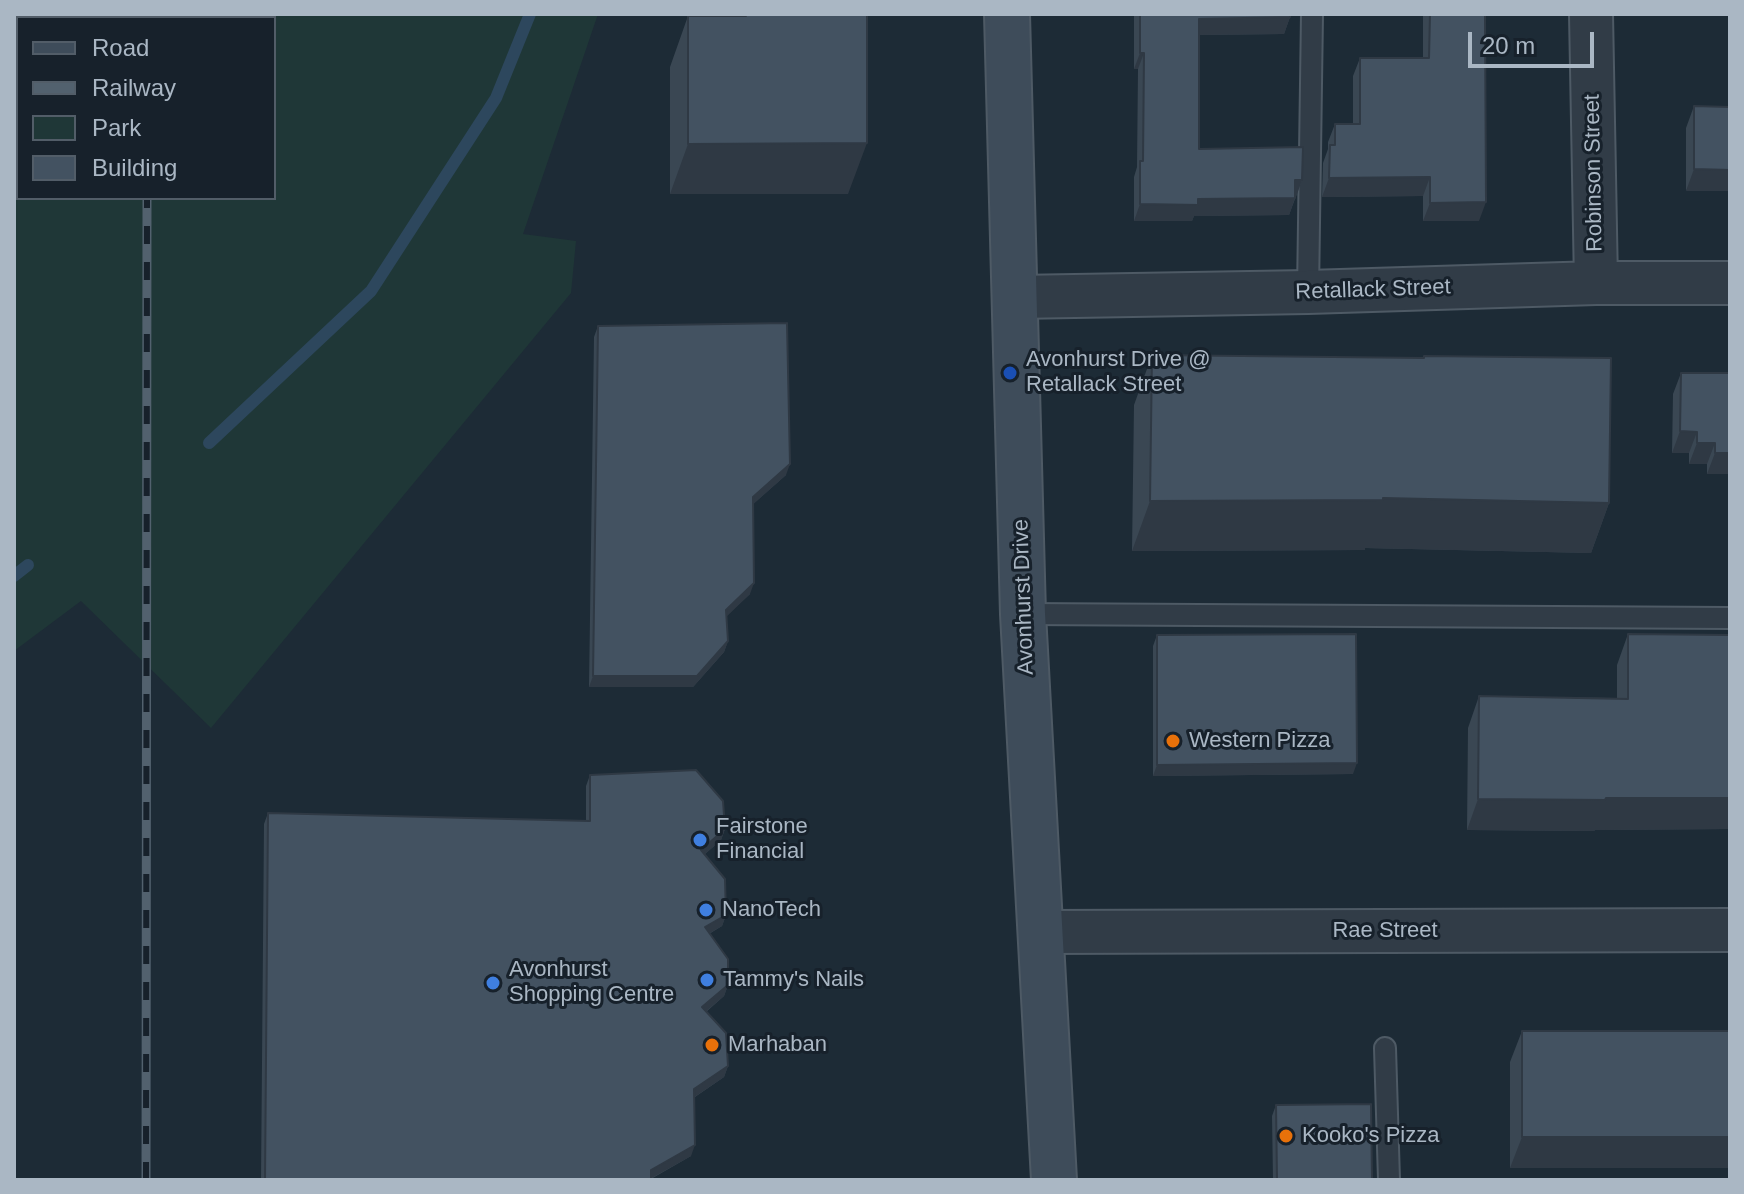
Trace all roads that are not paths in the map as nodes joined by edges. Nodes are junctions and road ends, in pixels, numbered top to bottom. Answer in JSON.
{"nodes":[{"id":1,"x":1007,"y":14,"type":"edge"},
{"id":2,"x":1312,"y":14,"type":"edge"},
{"id":3,"x":1591,"y":14,"type":"edge"},
{"id":4,"x":1596,"y":283,"type":"junction"},
{"id":5,"x":1730,"y":283,"type":"edge"},
{"id":6,"x":1308,"y":292,"type":"junction"},
{"id":7,"x":1016,"y":297,"type":"junction"},
{"id":8,"x":1023,"y":614,"type":"junction"},
{"id":9,"x":1730,"y":618,"type":"edge"},
{"id":10,"x":1730,"y":930,"type":"edge"},
{"id":11,"x":1041,"y":932,"type":"junction"},
{"id":12,"x":1385,"y":1048,"type":"dead end"},
{"id":13,"x":1054,"y":1180,"type":"edge"},
{"id":14,"x":1389,"y":1180,"type":"edge"}],
"edges":[{"from":1,"to":7,"type":"street","name":"Avonhurst Drive"},
{"from":2,"to":6,"type":"lane"},
{"from":3,"to":4,"type":"street","name":"Robinson Street"},
{"from":4,"to":5,"type":"street","name":"Retallack Street"},
{"from":4,"to":6,"type":"street","name":"Retallack Street"},
{"from":6,"to":7,"type":"street","name":"Retallack Street"},
{"from":7,"to":8,"type":"street","name":"Avonhurst Drive"},
{"from":8,"to":9,"type":"lane"},
{"from":8,"to":11,"type":"street","name":"Avonhurst Drive"},
{"from":10,"to":11,"type":"street","name":"Rae Street"},
{"from":11,"to":13,"type":"street","name":"Avonhurst Drive"},
{"from":12,"to":14,"type":"lane"}]}
